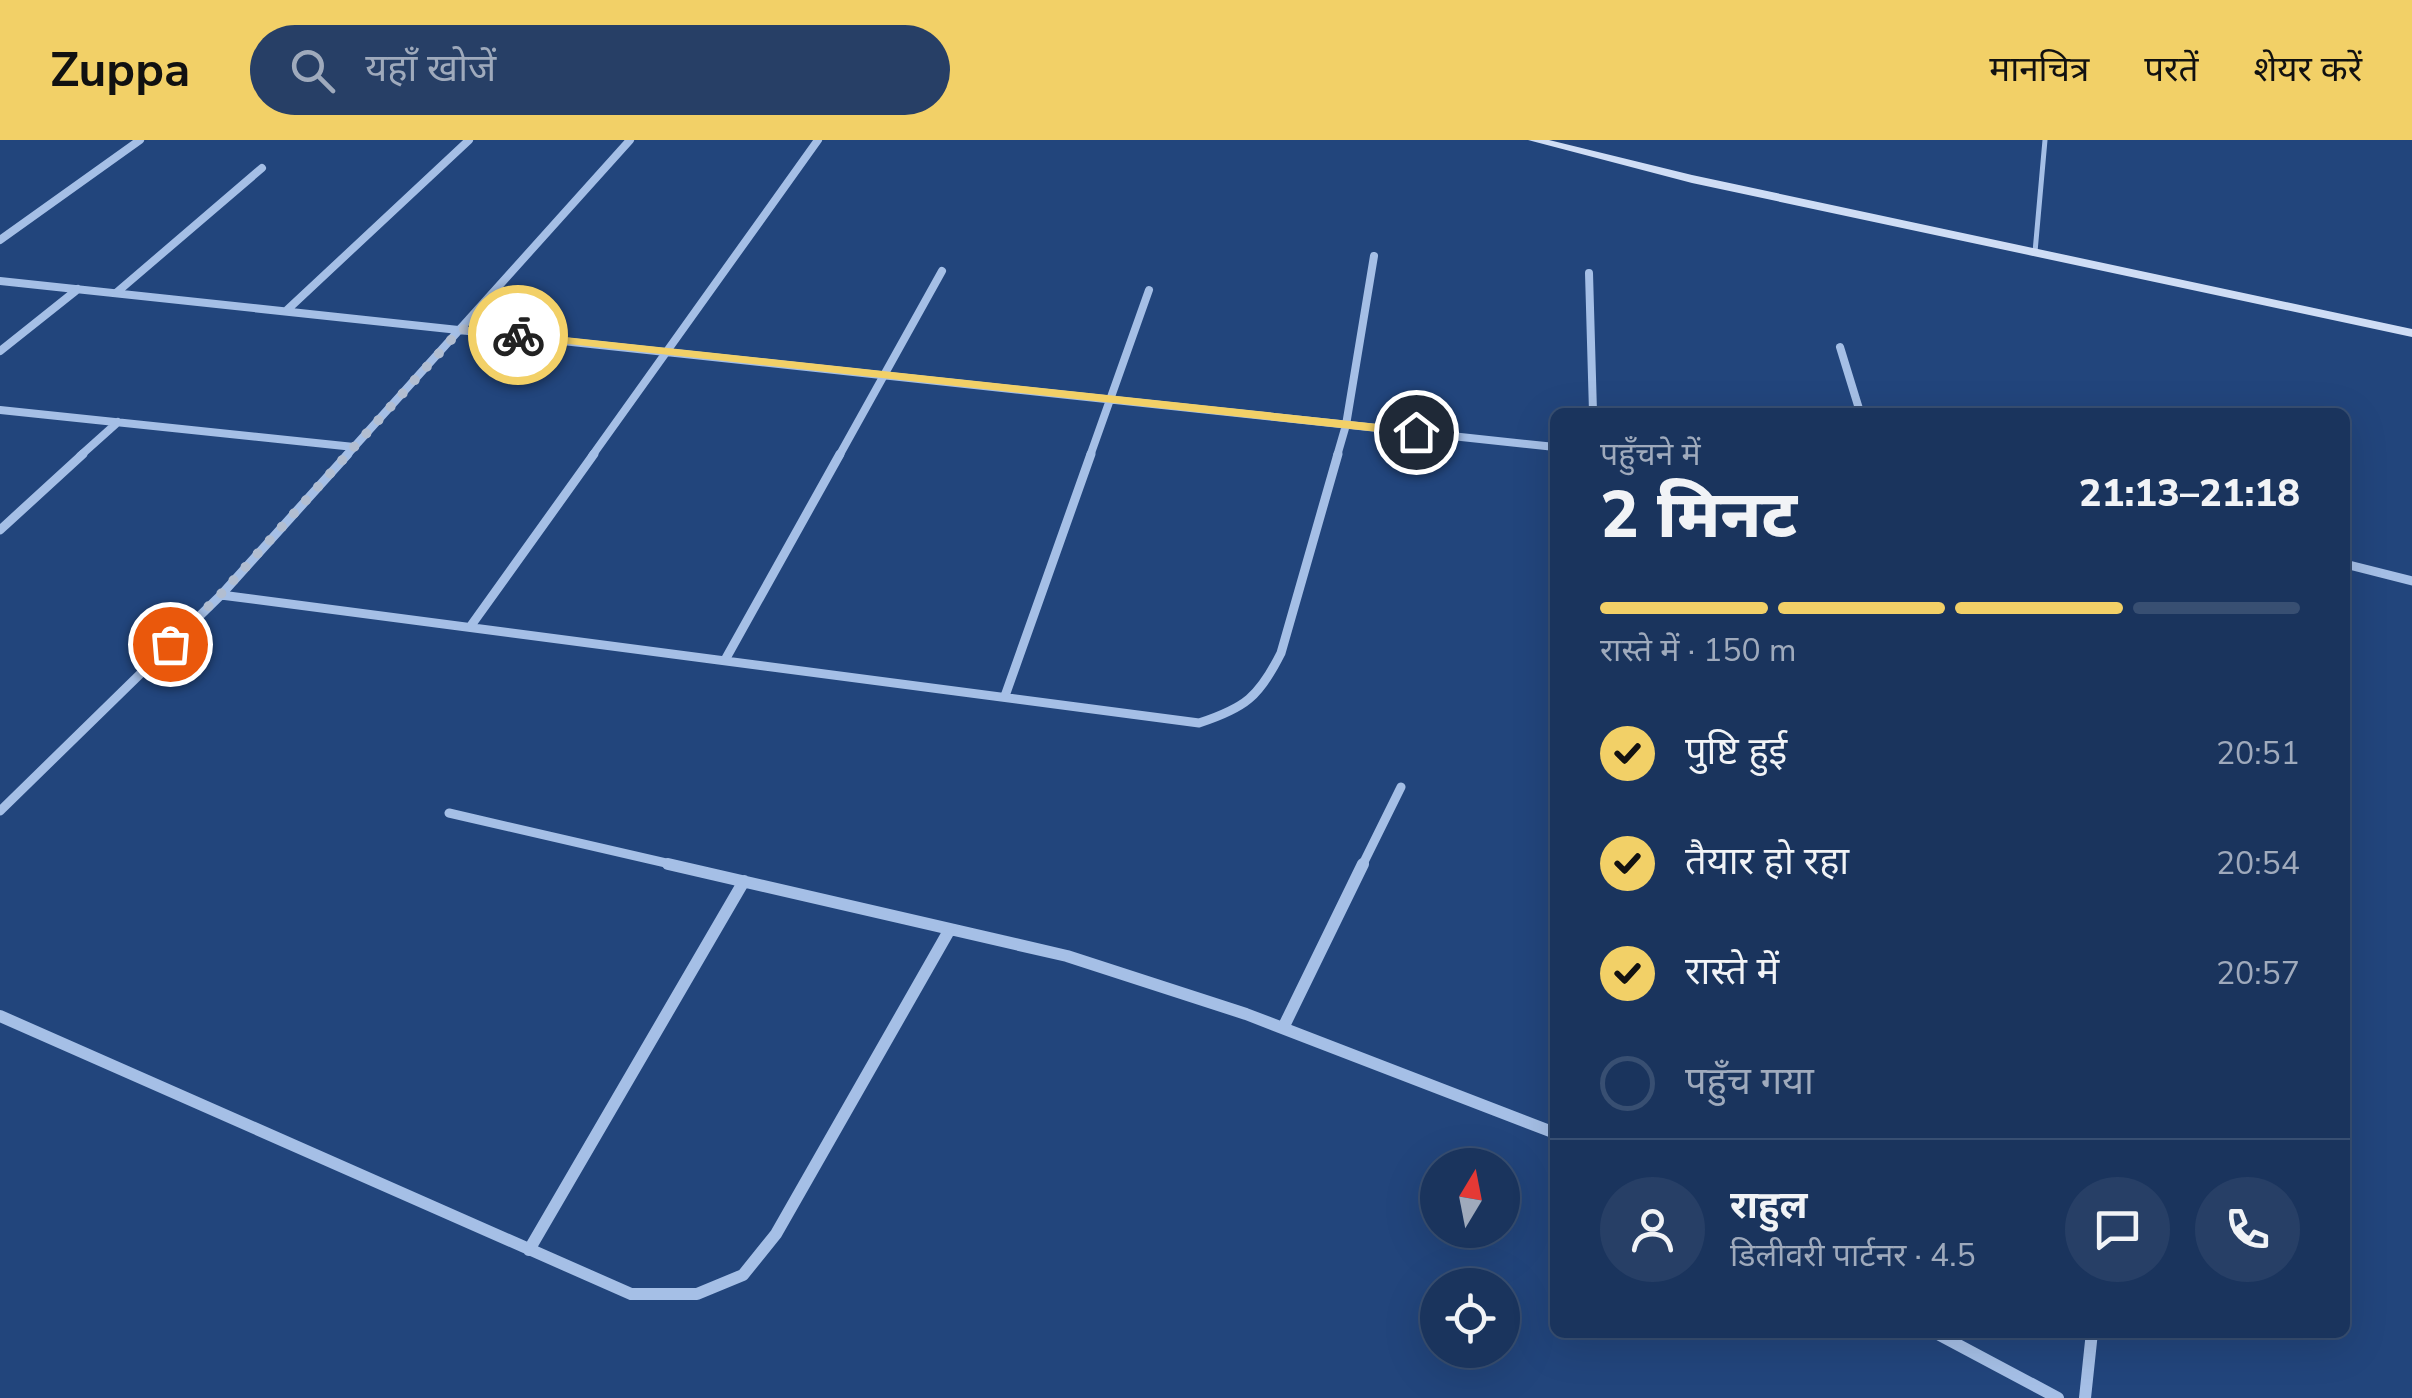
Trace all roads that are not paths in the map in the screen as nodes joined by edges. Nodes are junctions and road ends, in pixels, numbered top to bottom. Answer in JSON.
{"nodes":[{"id":1,"x":140,"y":140,"type":"edge"},
{"id":2,"x":469,"y":140,"type":"edge"},
{"id":3,"x":630,"y":140,"type":"edge"},
{"id":4,"x":818,"y":140,"type":"edge"},
{"id":5,"x":1534,"y":140,"type":"edge"},
{"id":6,"x":2045,"y":140,"type":"edge"},
{"id":7,"x":262,"y":168,"type":"dead end"},
{"id":8,"x":0,"y":240,"type":"edge"},
{"id":9,"x":2035,"y":252,"type":"junction"},
{"id":10,"x":1374,"y":256,"type":"dead end"},
{"id":11,"x":942,"y":272,"type":"dead end"},
{"id":12,"x":1589,"y":273,"type":"dead end"},
{"id":13,"x":0,"y":281,"type":"edge"},
{"id":14,"x":78,"y":289,"type":"junction"},
{"id":15,"x":1149,"y":290,"type":"dead end"},
{"id":16,"x":116,"y":293,"type":"junction"},
{"id":17,"x":286,"y":311,"type":"junction"},
{"id":18,"x":461,"y":329,"type":"junction"},
{"id":19,"x":2412,"y":333,"type":"edge"},
{"id":20,"x":1840,"y":348,"type":"dead end"},
{"id":21,"x":0,"y":351,"type":"edge"},
{"id":22,"x":667,"y":351,"type":"junction"},
{"id":23,"x":884,"y":374,"type":"junction"},
{"id":24,"x":1110,"y":399,"type":"junction"},
{"id":25,"x":1593,"y":408,"type":"edge"},
{"id":26,"x":1859,"y":408,"type":"edge"},
{"id":27,"x":0,"y":410,"type":"edge"},
{"id":28,"x":118,"y":422,"type":"junction"},
{"id":29,"x":1346,"y":424,"type":"junction"},
{"id":30,"x":354,"y":447,"type":"junction"},
{"id":31,"x":1550,"y":447,"type":"edge"},
{"id":32,"x":0,"y":530,"type":"edge"},
{"id":33,"x":2350,"y":565,"type":"edge"},
{"id":34,"x":2412,"y":581,"type":"edge"},
{"id":35,"x":221,"y":594,"type":"junction"},
{"id":36,"x":470,"y":626,"type":"junction"},
{"id":37,"x":725,"y":660,"type":"junction"},
{"id":38,"x":1004,"y":696,"type":"junction"},
{"id":39,"x":1401,"y":787,"type":"dead end"},
{"id":40,"x":0,"y":811,"type":"edge"},
{"id":41,"x":449,"y":813,"type":"dead end"},
{"id":42,"x":744,"y":881,"type":"junction"},
{"id":43,"x":950,"y":929,"type":"junction"},
{"id":44,"x":0,"y":1016,"type":"edge"},
{"id":45,"x":1283,"y":1028,"type":"junction"},
{"id":46,"x":1550,"y":1132,"type":"edge"},
{"id":47,"x":529,"y":1250,"type":"junction"},
{"id":48,"x":1945,"y":1338,"type":"edge"},
{"id":49,"x":2091,"y":1338,"type":"edge"},
{"id":50,"x":2058,"y":1398,"type":"edge"},
{"id":51,"x":2085,"y":1398,"type":"edge"}],
"edges":[{"from":1,"to":8,"type":"street"},
{"from":2,"to":17,"type":"street"},
{"from":3,"to":18,"type":"street"},
{"from":4,"to":22,"type":"street"},
{"from":5,"to":9,"type":"main road"},
{"from":6,"to":9,"type":"lane"},
{"from":7,"to":16,"type":"street"},
{"from":9,"to":19,"type":"main road"},
{"from":10,"to":29,"type":"street"},
{"from":11,"to":23,"type":"street"},
{"from":12,"to":25,"type":"street"},
{"from":13,"to":14,"type":"street"},
{"from":14,"to":16,"type":"street"},
{"from":14,"to":21,"type":"street"},
{"from":15,"to":24,"type":"street"},
{"from":16,"to":17,"type":"street"},
{"from":17,"to":18,"type":"street"},
{"from":18,"to":22,"type":"street"},
{"from":18,"to":30,"type":"street"},
{"from":20,"to":26,"type":"street"},
{"from":22,"to":23,"type":"street"},
{"from":22,"to":36,"type":"street"},
{"from":23,"to":24,"type":"street"},
{"from":23,"to":37,"type":"street"},
{"from":24,"to":29,"type":"street"},
{"from":24,"to":38,"type":"street"},
{"from":27,"to":28,"type":"street"},
{"from":28,"to":30,"type":"street"},
{"from":28,"to":32,"type":"street"},
{"from":29,"to":31,"type":"street"},
{"from":29,"to":38,"type":"street"},
{"from":30,"to":35,"type":"street"},
{"from":33,"to":34,"type":"street"},
{"from":35,"to":36,"type":"street"},
{"from":35,"to":40,"type":"street"},
{"from":36,"to":37,"type":"street"},
{"from":37,"to":38,"type":"street"},
{"from":39,"to":45,"type":"street"},
{"from":41,"to":42,"type":"street"},
{"from":42,"to":43,"type":"street"},
{"from":42,"to":47,"type":"street"},
{"from":43,"to":45,"type":"street"},
{"from":43,"to":47,"type":"street"},
{"from":44,"to":47,"type":"street"},
{"from":45,"to":46,"type":"street"},
{"from":48,"to":50,"type":"street"},
{"from":49,"to":51,"type":"street"}]}
